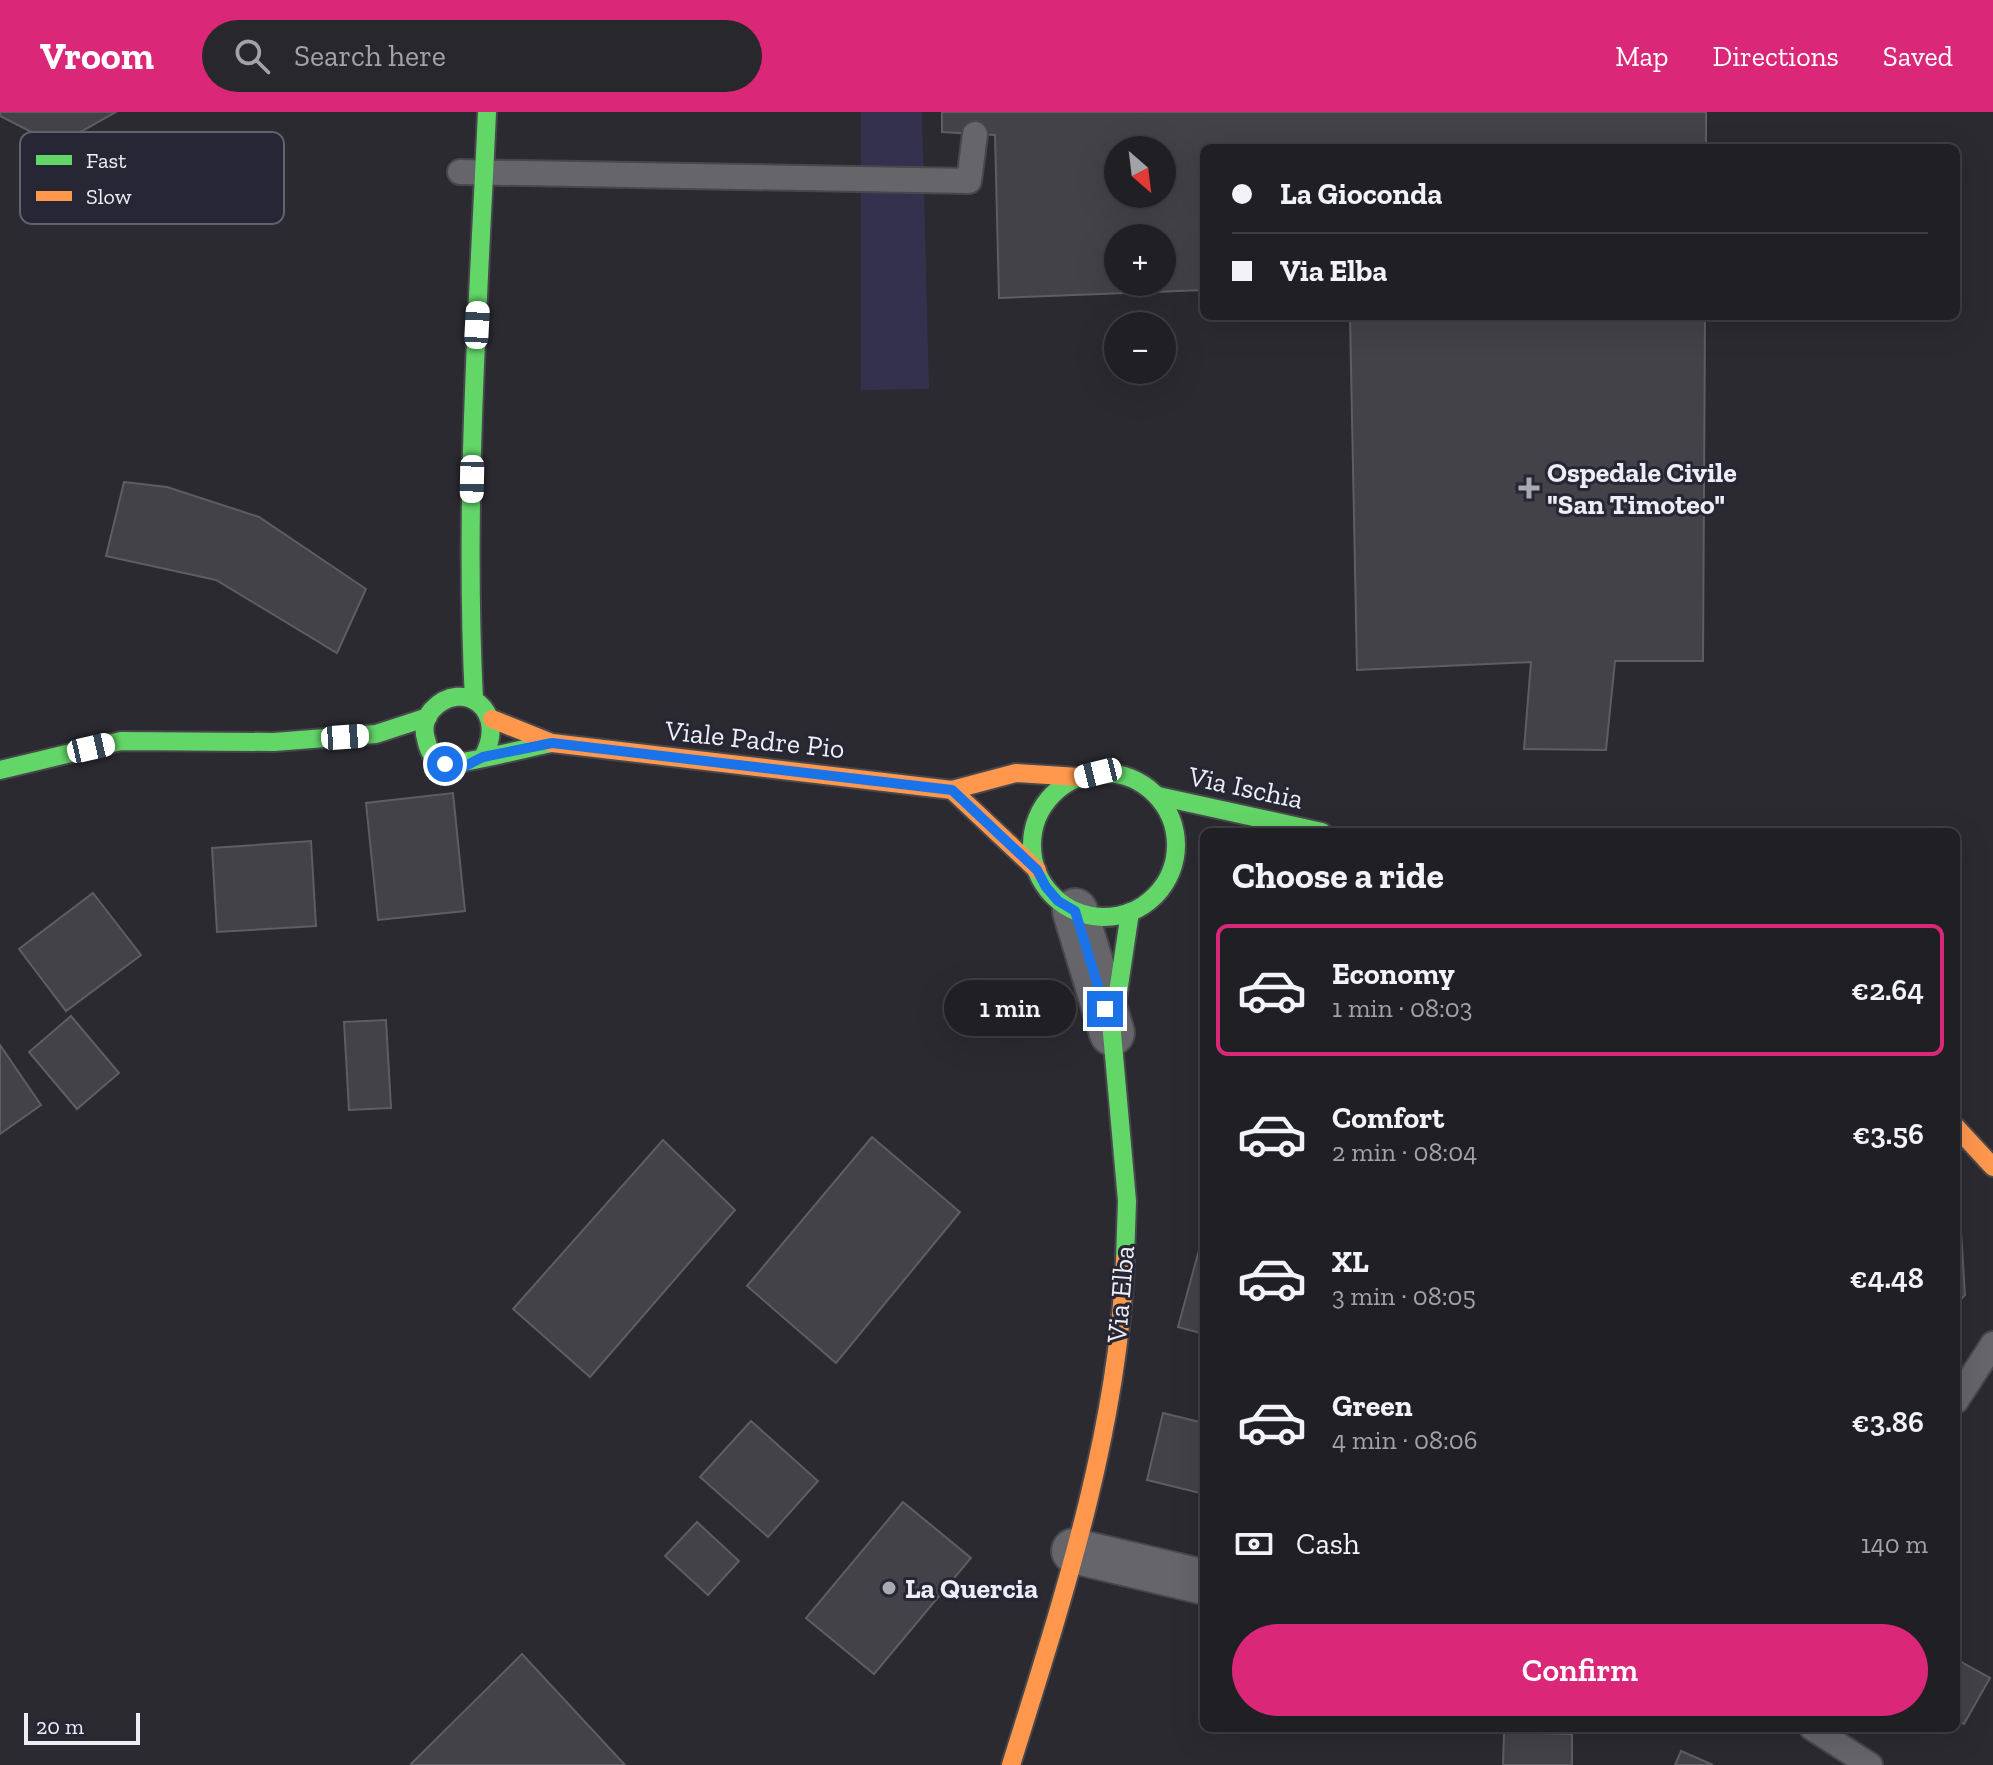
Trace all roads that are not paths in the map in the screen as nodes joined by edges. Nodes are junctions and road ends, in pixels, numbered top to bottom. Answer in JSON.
{"nodes":[{"id":1,"x":487,"y":112,"type":"edge"},
{"id":2,"x":975,"y":134,"type":"dead end"},
{"id":3,"x":460,"y":172,"type":"dead end"},
{"id":4,"x":485,"y":173,"type":"junction"},
{"id":5,"x":463,"y":218,"type":"dead end"},
{"id":6,"x":474,"y":386,"type":"junction"},
{"id":7,"x":469,"y":639,"type":"junction"},
{"id":8,"x":474,"y":700,"type":"junction"},
{"id":9,"x":432,"y":712,"type":"junction"},
{"id":10,"x":492,"y":719,"type":"junction"},
{"id":11,"x":376,"y":734,"type":"junction"},
{"id":12,"x":552,"y":743,"type":"junction"},
{"id":13,"x":427,"y":744,"type":"junction"},
{"id":14,"x":483,"y":757,"type":"junction"},
{"id":15,"x":0,"y":770,"type":"edge"},
{"id":16,"x":1079,"y":777,"type":"junction"},
{"id":17,"x":952,"y":790,"type":"junction"},
{"id":18,"x":1158,"y":796,"type":"junction"},
{"id":19,"x":1304,"y":828,"type":"edge"},
{"id":20,"x":1193,"y":868,"type":"dead end"},
{"id":21,"x":1037,"y":870,"type":"junction"},
{"id":22,"x":1170,"y":874,"type":"junction"},
{"id":23,"x":1075,"y":911,"type":"junction"},
{"id":24,"x":1130,"y":912,"type":"junction"},
{"id":25,"x":1112,"y":1033,"type":"junction"},
{"id":26,"x":1960,"y":1131,"type":"edge"},
{"id":27,"x":1993,"y":1167,"type":"edge"},
{"id":28,"x":1993,"y":1344,"type":"edge"},
{"id":29,"x":1960,"y":1395,"type":"edge"},
{"id":30,"x":1074,"y":1551,"type":"junction"},
{"id":31,"x":1200,"y":1581,"type":"edge"},
{"id":32,"x":1818,"y":1732,"type":"edge"},
{"id":33,"x":1011,"y":1765,"type":"edge"},
{"id":34,"x":1870,"y":1765,"type":"edge"}],
"edges":[{"from":1,"to":4,"type":"street"},
{"from":2,"to":4,"type":"lane"},
{"from":3,"to":4,"type":"lane"},
{"from":4,"to":6,"type":"street"},
{"from":5,"to":6,"type":"street"},
{"from":6,"to":7,"type":"street"},
{"from":7,"to":8,"type":"street"},
{"from":7,"to":9,"type":"street"},
{"from":8,"to":9,"type":"street","name":"Viale Padre Pio"},
{"from":8,"to":10,"type":"street","name":"Viale Padre Pio"},
{"from":9,"to":11,"type":"street","name":"Viale Padre Pio"},
{"from":9,"to":13,"type":"street"},
{"from":10,"to":12,"type":"street","name":"Viale Padre Pio"},
{"from":10,"to":14,"type":"street"},
{"from":11,"to":13,"type":"street","name":"Viale Padre Pio"},
{"from":11,"to":15,"type":"street","name":"Viale Padre Pio"},
{"from":12,"to":14,"type":"street","name":"Viale Padre Pio"},
{"from":12,"to":17,"type":"street","name":"Viale Padre Pio"},
{"from":13,"to":14,"type":"street","name":"Viale Padre Pio"},
{"from":16,"to":17,"type":"street","name":"Viale Padre Pio"},
{"from":16,"to":18,"type":"street"},
{"from":16,"to":21,"type":"street"},
{"from":17,"to":21,"type":"street"},
{"from":18,"to":19,"type":"street","name":"Via Ischia"},
{"from":18,"to":22,"type":"street"},
{"from":20,"to":22,"type":"street"},
{"from":21,"to":23,"type":"street"},
{"from":22,"to":24,"type":"street"},
{"from":23,"to":24,"type":"street"},
{"from":23,"to":25,"type":"street","name":"Via Elba"},
{"from":24,"to":25,"type":"street","name":"Via Elba"},
{"from":25,"to":30,"type":"street","name":"Via Elba"},
{"from":26,"to":27,"type":"street"},
{"from":28,"to":29,"type":"lane"},
{"from":30,"to":31,"type":"street"},
{"from":30,"to":33,"type":"street","name":"Via Elba"},
{"from":32,"to":34,"type":"lane"}]}
